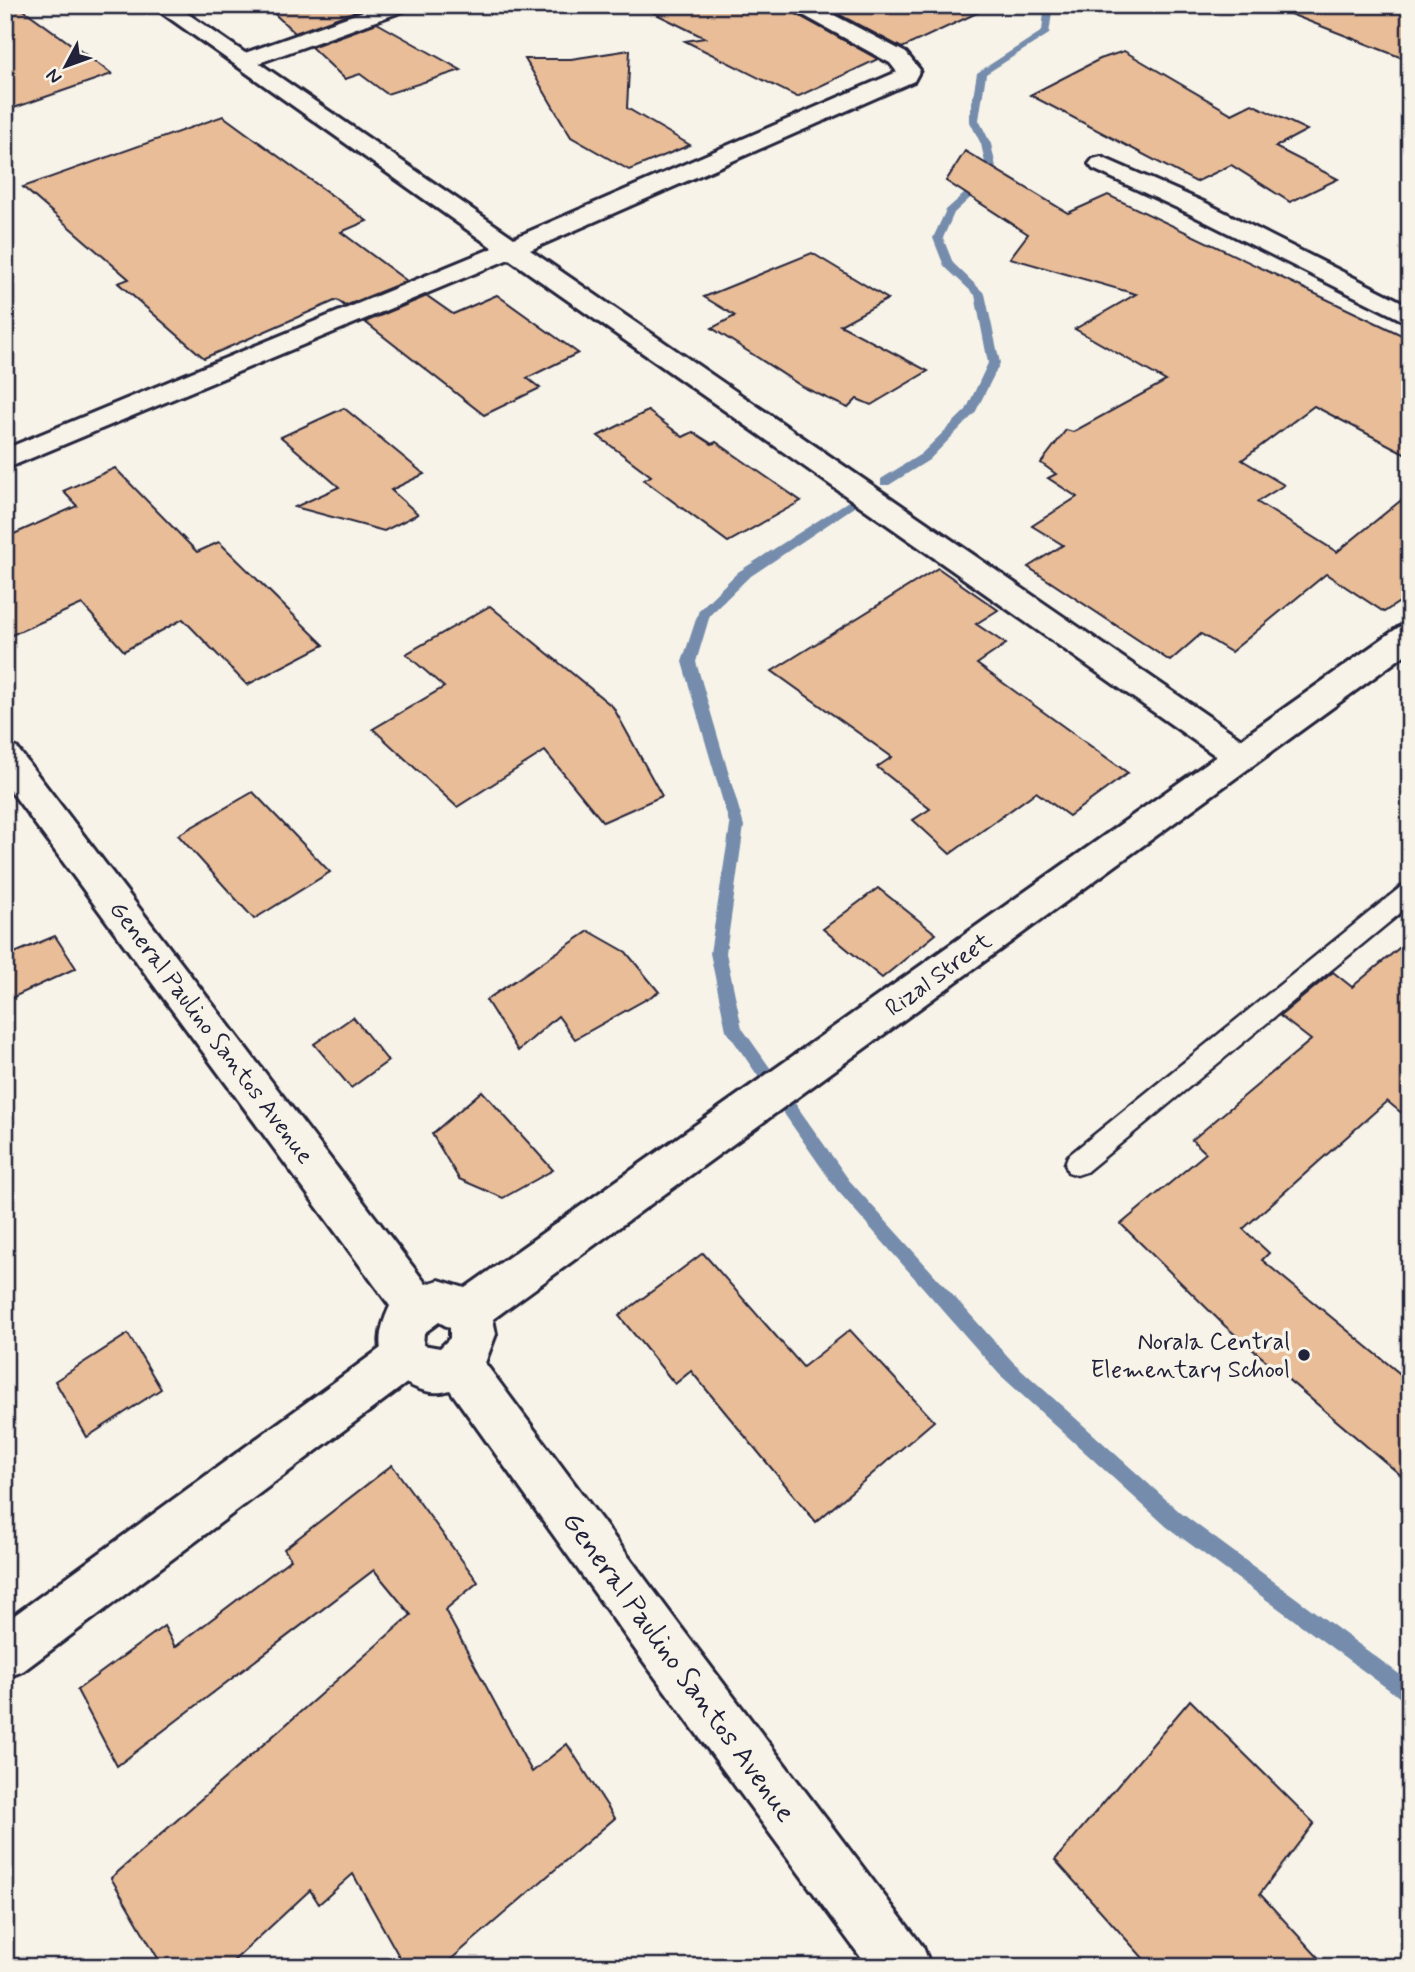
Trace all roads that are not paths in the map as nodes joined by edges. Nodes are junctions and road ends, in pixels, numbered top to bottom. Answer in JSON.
{"nodes":[{"id":1,"x":161,"y":5,"type":"edge"},
{"id":2,"x":402,"y":5,"type":"edge"},
{"id":3,"x":799,"y":5,"type":"edge"},
{"id":4,"x":242,"y":62,"type":"junction"},
{"id":5,"x":1101,"y":164,"type":"dead end"},
{"id":6,"x":511,"y":249,"type":"junction"},
{"id":7,"x":1410,"y":316,"type":"edge"},
{"id":8,"x":5,"y":460,"type":"edge"},
{"id":9,"x":1410,"y":635,"type":"edge"},
{"id":10,"x":1241,"y":756,"type":"junction"},
{"id":11,"x":5,"y":757,"type":"edge"},
{"id":12,"x":1410,"y":892,"type":"edge"},
{"id":13,"x":1077,"y":1164,"type":"dead end"},
{"id":14,"x":418,"y":1308,"type":"junction"},
{"id":15,"x":467,"y":1312,"type":"junction"},
{"id":16,"x":404,"y":1358,"type":"junction"},
{"id":17,"x":458,"y":1363,"type":"junction"},
{"id":18,"x":5,"y":1653,"type":"edge"},
{"id":19,"x":902,"y":1967,"type":"edge"}],
"edges":[{"from":1,"to":4,"type":"street"},
{"from":2,"to":4,"type":"street"},
{"from":3,"to":6,"type":"street"},
{"from":4,"to":6,"type":"street"},
{"from":5,"to":7,"type":"street"},
{"from":6,"to":8,"type":"street"},
{"from":6,"to":10,"type":"street"},
{"from":9,"to":10,"type":"street","name":"Rizal Street"},
{"from":10,"to":15,"type":"street","name":"Rizal Street"},
{"from":11,"to":14,"type":"street","name":"General Paulino Santos Avenue"},
{"from":12,"to":13,"type":"lane"},
{"from":14,"to":15,"type":"street"},
{"from":14,"to":16,"type":"street"},
{"from":15,"to":17,"type":"street"},
{"from":16,"to":17,"type":"street"},
{"from":16,"to":18,"type":"street"},
{"from":17,"to":19,"type":"street","name":"General Paulino Santos Avenue"}]}
